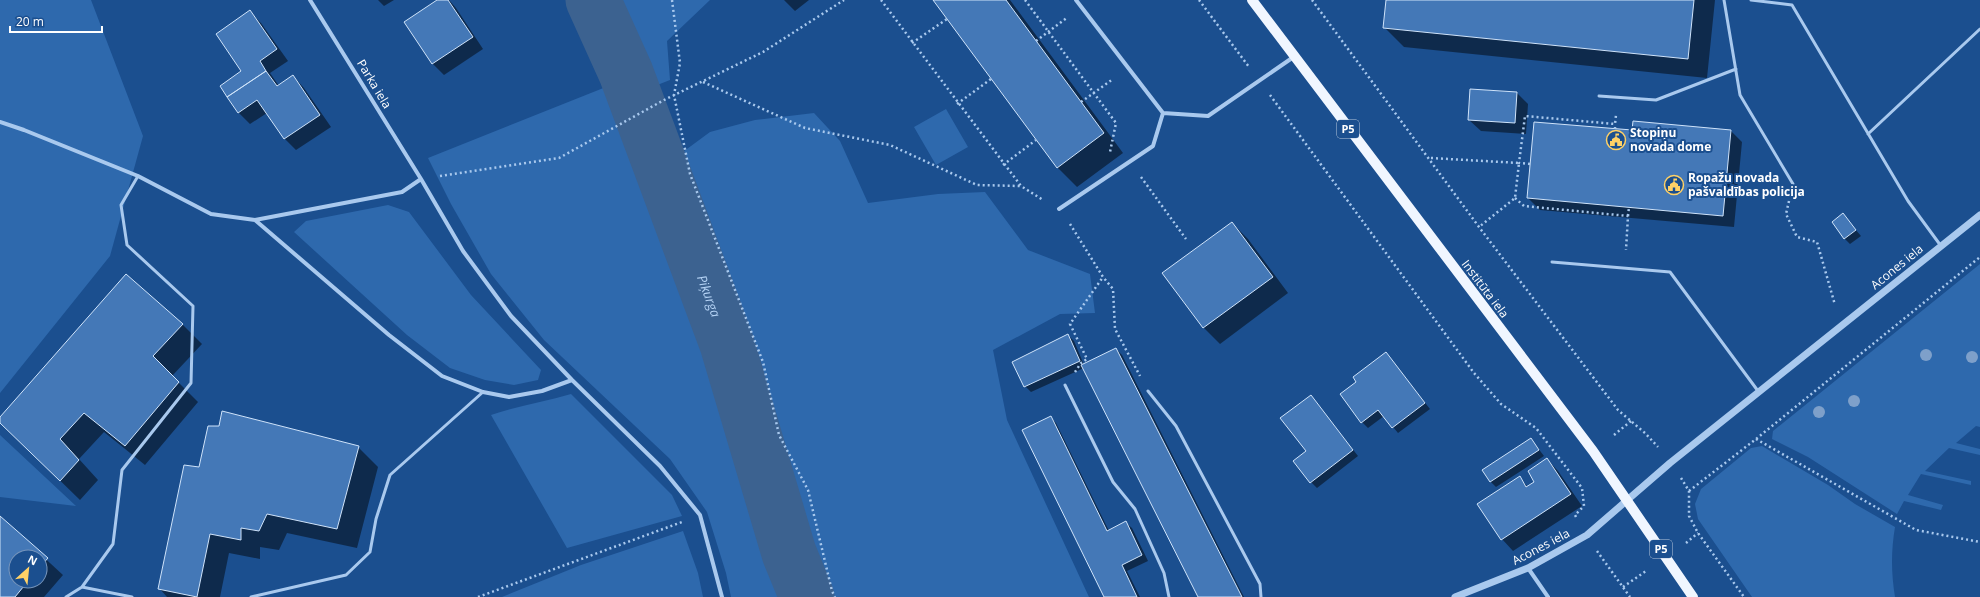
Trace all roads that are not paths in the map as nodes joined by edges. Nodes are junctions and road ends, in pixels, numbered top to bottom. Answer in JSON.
{"nodes":[{"id":1,"x":310,"y":0,"type":"edge"},
{"id":2,"x":1076,"y":0,"type":"edge"},
{"id":3,"x":1252,"y":0,"type":"edge"},
{"id":4,"x":1724,"y":0,"type":"edge"},
{"id":5,"x":1751,"y":0,"type":"edge"},
{"id":6,"x":1980,"y":29,"type":"edge"},
{"id":7,"x":1295,"y":56,"type":"junction"},
{"id":8,"x":1736,"y":69,"type":"junction"},
{"id":9,"x":1599,"y":96,"type":"dead end"},
{"id":10,"x":1163,"y":113,"type":"junction"},
{"id":11,"x":0,"y":122,"type":"edge"},
{"id":12,"x":1868,"y":134,"type":"junction"},
{"id":13,"x":138,"y":176,"type":"junction"},
{"id":14,"x":421,"y":179,"type":"junction"},
{"id":15,"x":1793,"y":184,"type":"road end"},
{"id":16,"x":1059,"y":209,"type":"road end"},
{"id":17,"x":1980,"y":215,"type":"edge"},
{"id":18,"x":255,"y":220,"type":"junction"},
{"id":19,"x":1942,"y":246,"type":"junction"},
{"id":20,"x":1552,"y":262,"type":"dead end"},
{"id":21,"x":572,"y":380,"type":"junction"},
{"id":22,"x":1065,"y":385,"type":"road end"},
{"id":23,"x":1148,"y":391,"type":"road end"},
{"id":24,"x":483,"y":392,"type":"junction"},
{"id":25,"x":1759,"y":392,"type":"junction"},
{"id":26,"x":1627,"y":501,"type":"junction"},
{"id":27,"x":1528,"y":568,"type":"junction"},
{"id":28,"x":82,"y":587,"type":"junction"},
{"id":29,"x":66,"y":597,"type":"edge"},
{"id":30,"x":132,"y":597,"type":"edge"},
{"id":31,"x":252,"y":597,"type":"edge"},
{"id":32,"x":722,"y":597,"type":"edge"},
{"id":33,"x":1169,"y":597,"type":"edge"},
{"id":34,"x":1261,"y":597,"type":"edge"},
{"id":35,"x":1456,"y":597,"type":"edge"},
{"id":36,"x":1548,"y":597,"type":"edge"},
{"id":37,"x":1693,"y":597,"type":"edge"}],
"edges":[{"from":1,"to":14,"type":"street","name":"Parka iela"},
{"from":2,"to":10,"type":"street"},
{"from":3,"to":7,"type":"main road","name":"Institūta iela","number":"P5"},
{"from":4,"to":8,"type":"lane"},
{"from":5,"to":12,"type":"lane"},
{"from":6,"to":12,"type":"lane"},
{"from":7,"to":10,"type":"street"},
{"from":7,"to":26,"type":"main road","name":"Institūta iela","number":"P5"},
{"from":8,"to":9,"type":"lane"},
{"from":8,"to":15,"type":"lane"},
{"from":10,"to":16,"type":"street"},
{"from":11,"to":13,"type":"street"},
{"from":12,"to":19,"type":"lane"},
{"from":13,"to":18,"type":"street"},
{"from":13,"to":28,"type":"lane"},
{"from":14,"to":18,"type":"street"},
{"from":14,"to":21,"type":"street","name":"Parka iela"},
{"from":17,"to":19,"type":"street","name":"Acones iela"},
{"from":18,"to":24,"type":"street"},
{"from":19,"to":25,"type":"street","name":"Acones iela"},
{"from":20,"to":25,"type":"lane"},
{"from":21,"to":24,"type":"street"},
{"from":21,"to":32,"type":"street","name":"Parka iela"},
{"from":22,"to":33,"type":"lane"},
{"from":23,"to":34,"type":"lane"},
{"from":24,"to":31,"type":"lane"},
{"from":25,"to":26,"type":"street","name":"Acones iela"},
{"from":26,"to":27,"type":"street","name":"Acones iela"},
{"from":26,"to":37,"type":"main road","name":"Institūta iela","number":"P5"},
{"from":27,"to":35,"type":"street","name":"Acones iela"},
{"from":27,"to":36,"type":"street"},
{"from":28,"to":29,"type":"lane"},
{"from":28,"to":30,"type":"lane"}]}
